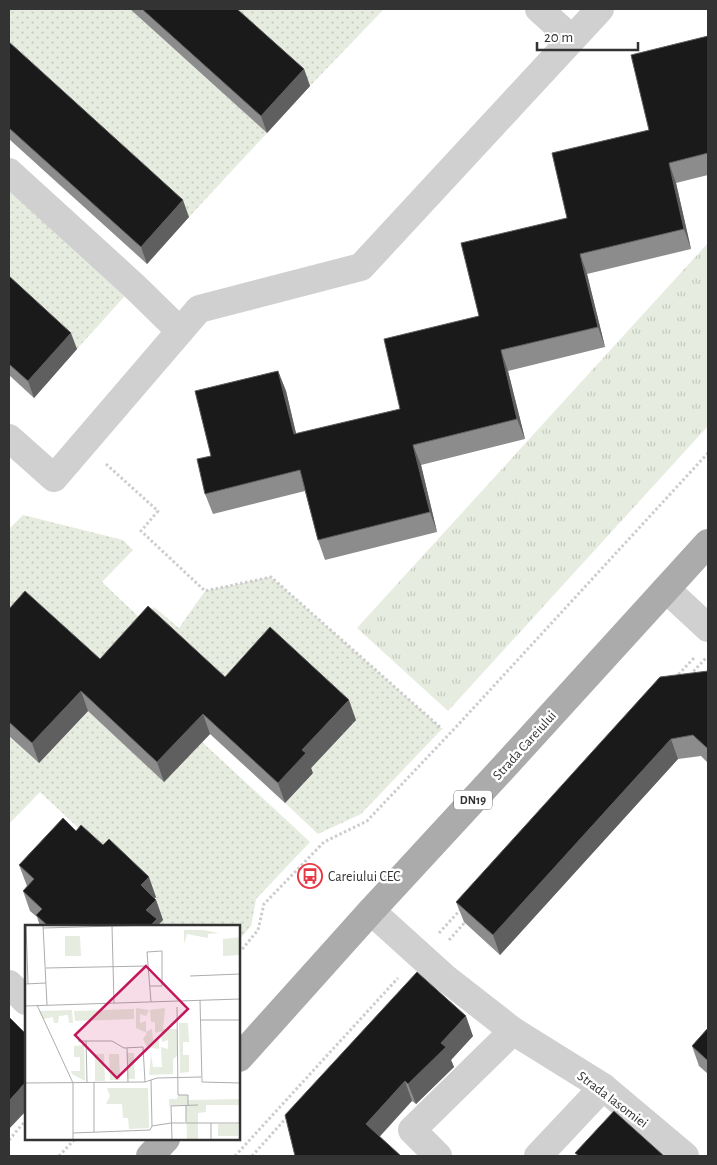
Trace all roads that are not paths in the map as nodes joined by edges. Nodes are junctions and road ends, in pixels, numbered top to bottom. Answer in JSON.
{"nodes":[{"id":1,"x":539,"y":9,"type":"edge"},
{"id":2,"x":600,"y":9,"type":"edge"},
{"id":3,"x":572,"y":39,"type":"junction"},
{"id":4,"x":9,"y":172,"type":"edge"},
{"id":5,"x":180,"y":331,"type":"junction"},
{"id":6,"x":9,"y":438,"type":"edge"},
{"id":7,"x":708,"y":543,"type":"edge"},
{"id":8,"x":666,"y":589,"type":"junction"},
{"id":9,"x":708,"y":628,"type":"edge"},
{"id":10,"x":371,"y":911,"type":"junction"},
{"id":11,"x":9,"y":984,"type":"edge"},
{"id":12,"x":25,"y":1000,"type":"edge"},
{"id":13,"x":514,"y":1031,"type":"junction"},
{"id":14,"x":240,"y":1057,"type":"edge"},
{"id":15,"x":603,"y":1087,"type":"junction"},
{"id":16,"x":165,"y":1140,"type":"edge"},
{"id":17,"x":150,"y":1156,"type":"edge"},
{"id":18,"x":438,"y":1156,"type":"edge"},
{"id":19,"x":538,"y":1156,"type":"edge"},
{"id":20,"x":684,"y":1156,"type":"edge"}],
"edges":[{"from":1,"to":3,"type":"street"},
{"from":2,"to":3,"type":"street"},
{"from":3,"to":5,"type":"street"},
{"from":4,"to":5,"type":"street"},
{"from":5,"to":6,"type":"street"},
{"from":7,"to":8,"type":"main road","name":"Strada Careiului","number":"DN19"},
{"from":8,"to":9,"type":"street"},
{"from":8,"to":10,"type":"main road","name":"Strada Careiului","number":"DN19"},
{"from":10,"to":13,"type":"street","name":"Strada Iasomiei"},
{"from":10,"to":14,"type":"main road","name":"Strada Careiului","number":"DN19"},
{"from":11,"to":12,"type":"street"},
{"from":13,"to":15,"type":"street","name":"Strada Iasomiei"},
{"from":13,"to":18,"type":"street"},
{"from":15,"to":19,"type":"street"},
{"from":15,"to":20,"type":"street","name":"Strada Iasomiei"},
{"from":16,"to":17,"type":"main road"}]}
